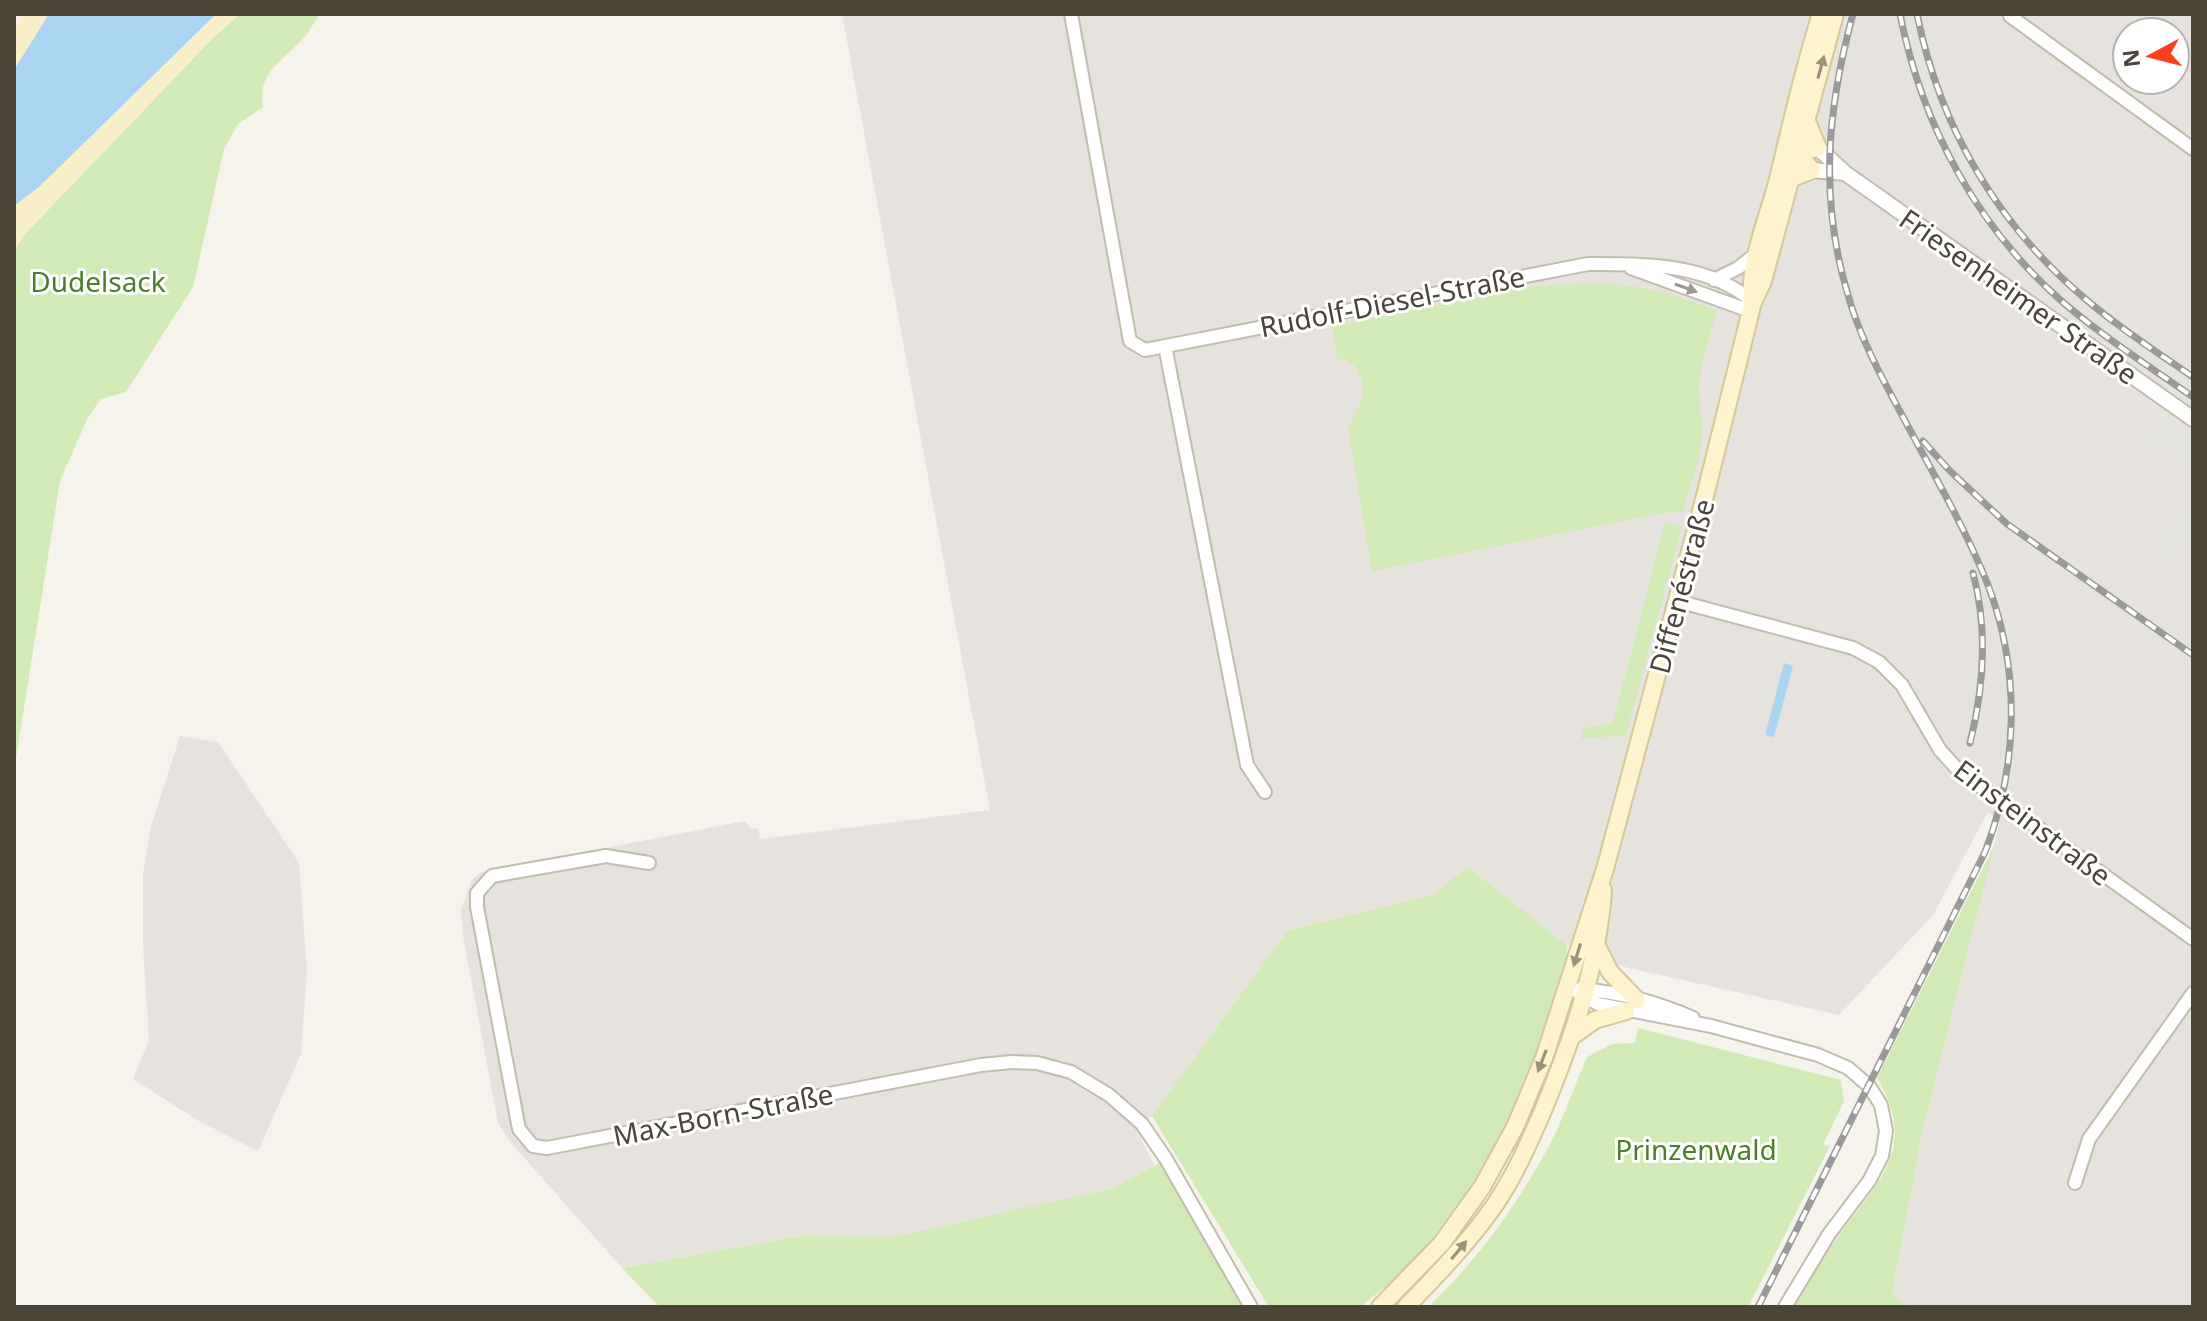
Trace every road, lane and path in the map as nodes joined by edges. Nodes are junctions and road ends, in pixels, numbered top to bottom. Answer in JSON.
{"nodes":[{"id":1,"x":1071,"y":14,"type":"edge"},
{"id":2,"x":1821,"y":14,"type":"edge"},
{"id":3,"x":1835,"y":14,"type":"edge"},
{"id":4,"x":2010,"y":16,"type":"dead end"},
{"id":5,"x":1806,"y":119,"type":"junction"},
{"id":6,"x":1818,"y":148,"type":"junction"},
{"id":7,"x":2193,"y":149,"type":"edge"},
{"id":8,"x":1790,"y":155,"type":"junction"},
{"id":9,"x":1812,"y":170,"type":"junction"},
{"id":10,"x":1845,"y":173,"type":"junction"},
{"id":11,"x":1790,"y":179,"type":"junction"},
{"id":12,"x":1757,"y":253,"type":"junction"},
{"id":13,"x":1621,"y":264,"type":"junction"},
{"id":14,"x":1714,"y":280,"type":"junction"},
{"id":15,"x":1752,"y":307,"type":"junction"},
{"id":16,"x":1165,"y":346,"type":"junction"},
{"id":17,"x":2193,"y":419,"type":"edge"},
{"id":18,"x":1677,"y":601,"type":"junction"},
{"id":19,"x":1265,"y":792,"type":"dead end"},
{"id":20,"x":649,"y":863,"type":"dead end"},
{"id":21,"x":1605,"y":869,"type":"junction"},
{"id":22,"x":2193,"y":939,"type":"edge"},
{"id":23,"x":1597,"y":946,"type":"junction"},
{"id":24,"x":1567,"y":987,"type":"junction"},
{"id":25,"x":1584,"y":992,"type":"junction"},
{"id":26,"x":2193,"y":993,"type":"edge"},
{"id":27,"x":1631,"y":1006,"type":"junction"},
{"id":28,"x":1571,"y":1037,"type":"junction"},
{"id":29,"x":2075,"y":1183,"type":"dead end"},
{"id":30,"x":1254,"y":1307,"type":"edge"},
{"id":31,"x":1380,"y":1307,"type":"edge"},
{"id":32,"x":1406,"y":1307,"type":"edge"},
{"id":33,"x":1785,"y":1307,"type":"edge"}],
"edges":[{"from":1,"to":16,"type":"street","name":"Rudolf-Diesel-Straße"},
{"from":2,"to":8,"type":"main road"},
{"from":5,"to":3,"type":"main road","name":"Diffenéstraße","one_way":true},
{"from":4,"to":7,"type":"street"},
{"from":5,"to":6,"type":"main road"},
{"from":5,"to":8,"type":"main road","name":"Diffenéstraße"},
{"from":6,"to":8,"type":"main road"},
{"from":6,"to":10,"type":"street","name":"Friesenheimer Straße"},
{"from":8,"to":9,"type":"main road"},
{"from":8,"to":11,"type":"main road","name":"Diffenéstraße"},
{"from":8,"to":12,"type":"main road","name":"Diffenéstraße"},
{"from":9,"to":10,"type":"street"},
{"from":9,"to":11,"type":"main road"},
{"from":10,"to":17,"type":"street","name":"Friesenheimer Straße"},
{"from":11,"to":15,"type":"main road","name":"Diffenéstraße"},
{"from":12,"to":14,"type":"street"},
{"from":12,"to":15,"type":"main road","name":"Diffenéstraße"},
{"from":13,"to":14,"type":"street","name":"Rudolf-Diesel-Straße"},
{"from":13,"to":15,"type":"street","name":"Rudolf-Diesel-Straße","one_way":true},
{"from":13,"to":16,"type":"street","name":"Rudolf-Diesel-Straße"},
{"from":14,"to":15,"type":"street","name":"Rudolf-Diesel-Straße"},
{"from":15,"to":18,"type":"main road","name":"Diffenéstraße"},
{"from":16,"to":19,"type":"street"},
{"from":18,"to":21,"type":"main road","name":"Diffenéstraße"},
{"from":18,"to":22,"type":"street","name":"Einsteinstraße"},
{"from":20,"to":30,"type":"street","name":"Max-Born-Straße"},
{"from":21,"to":23,"type":"main road","name":"Diffenéstraße"},
{"from":21,"to":24,"type":"main road","name":"Diffenéstraße","one_way":true},
{"from":23,"to":25,"type":"main road","name":"Diffenéstraße"},
{"from":23,"to":27,"type":"main road"},
{"from":24,"to":25,"type":"street"},
{"from":24,"to":31,"type":"main road","name":"Diffenéstraße","one_way":true},
{"from":25,"to":27,"type":"street"},
{"from":25,"to":28,"type":"main road","name":"Diffenéstraße"},
{"from":26,"to":29,"type":"street"},
{"from":27,"to":28,"type":"main road"},
{"from":27,"to":33,"type":"street"},
{"from":32,"to":28,"type":"main road","name":"Diffenéstraße","one_way":true}]}
